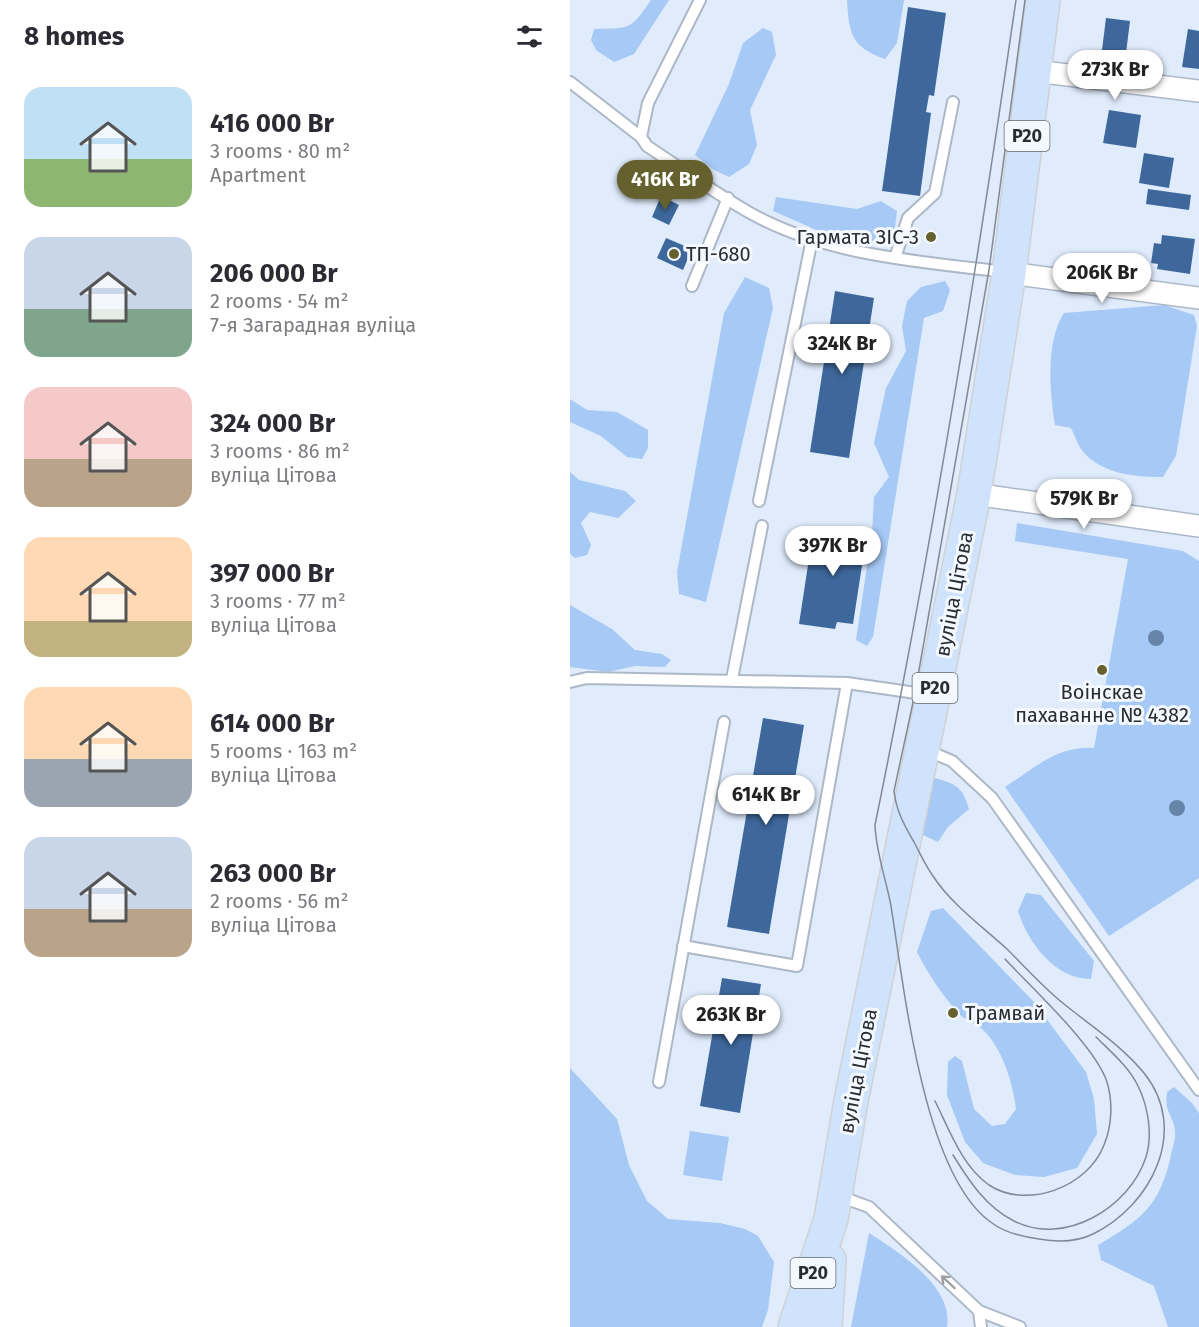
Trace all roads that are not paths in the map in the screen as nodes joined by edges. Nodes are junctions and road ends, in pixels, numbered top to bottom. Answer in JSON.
{"nodes":[{"id":1,"x":700,"y":0,"type":"edge"},
{"id":2,"x":1043,"y":0,"type":"edge"},
{"id":3,"x":1035,"y":71,"type":"junction"},
{"id":4,"x":570,"y":82,"type":"edge"},
{"id":5,"x":1199,"y":91,"type":"edge"},
{"id":6,"x":953,"y":102,"type":"dead end"},
{"id":7,"x":641,"y":137,"type":"junction"},
{"id":8,"x":728,"y":198,"type":"junction"},
{"id":9,"x":812,"y":238,"type":"junction"},
{"id":10,"x":895,"y":258,"type":"junction"},
{"id":11,"x":1010,"y":273,"type":"junction"},
{"id":12,"x":692,"y":286,"type":"dead end"},
{"id":13,"x":1199,"y":298,"type":"edge"},
{"id":14,"x":974,"y":494,"type":"junction"},
{"id":15,"x":759,"y":501,"type":"dead end"},
{"id":16,"x":762,"y":526,"type":"dead end"},
{"id":17,"x":1199,"y":526,"type":"edge"},
{"id":18,"x":732,"y":679,"type":"junction"},
{"id":19,"x":570,"y":682,"type":"edge"},
{"id":20,"x":847,"y":683,"type":"junction"},
{"id":21,"x":933,"y":696,"type":"junction"},
{"id":22,"x":724,"y":722,"type":"dead end"},
{"id":23,"x":922,"y":749,"type":"junction"},
{"id":24,"x":683,"y":946,"type":"junction"},
{"id":25,"x":659,"y":1082,"type":"dead end"},
{"id":26,"x":1199,"y":1090,"type":"edge"},
{"id":27,"x":833,"y":1207,"type":"junction"},
{"id":28,"x":978,"y":1311,"type":"junction"},
{"id":29,"x":795,"y":1327,"type":"edge"},
{"id":30,"x":825,"y":1327,"type":"edge"},
{"id":31,"x":981,"y":1327,"type":"edge"},
{"id":32,"x":1020,"y":1327,"type":"edge"}],
"edges":[{"from":1,"to":7,"type":"lane"},
{"from":2,"to":3,"type":"main road","name":"вуліца Цітова","number":"Р20"},
{"from":3,"to":5,"type":"street"},
{"from":3,"to":11,"type":"main road","name":"вуліца Цітова","number":"Р20"},
{"from":4,"to":7,"type":"lane"},
{"from":6,"to":10,"type":"lane"},
{"from":7,"to":8,"type":"lane"},
{"from":8,"to":9,"type":"lane"},
{"from":8,"to":12,"type":"lane"},
{"from":9,"to":10,"type":"lane"},
{"from":9,"to":15,"type":"lane"},
{"from":10,"to":11,"type":"lane"},
{"from":11,"to":13,"type":"street"},
{"from":11,"to":14,"type":"main road","name":"вуліца Цітова","number":"Р20"},
{"from":14,"to":17,"type":"street"},
{"from":14,"to":21,"type":"main road","name":"вуліца Цітова","number":"Р20"},
{"from":16,"to":18,"type":"lane"},
{"from":18,"to":19,"type":"lane"},
{"from":18,"to":20,"type":"lane"},
{"from":20,"to":21,"type":"lane"},
{"from":20,"to":24,"type":"lane"},
{"from":21,"to":23,"type":"main road","name":"вуліца Цітова","number":"Р20"},
{"from":22,"to":24,"type":"lane"},
{"from":23,"to":26,"type":"lane"},
{"from":23,"to":27,"type":"main road","name":"вуліца Цітова","number":"Р20"},
{"from":24,"to":25,"type":"lane"},
{"from":28,"to":27,"type":"lane","one_way":true},
{"from":27,"to":29,"type":"main road","name":"вуліца Цітова","number":"Р20"},
{"from":27,"to":30,"type":"main road","name":"вуліца Цітова","number":"Р20"},
{"from":28,"to":31,"type":"lane"},
{"from":28,"to":32,"type":"lane"}]}
